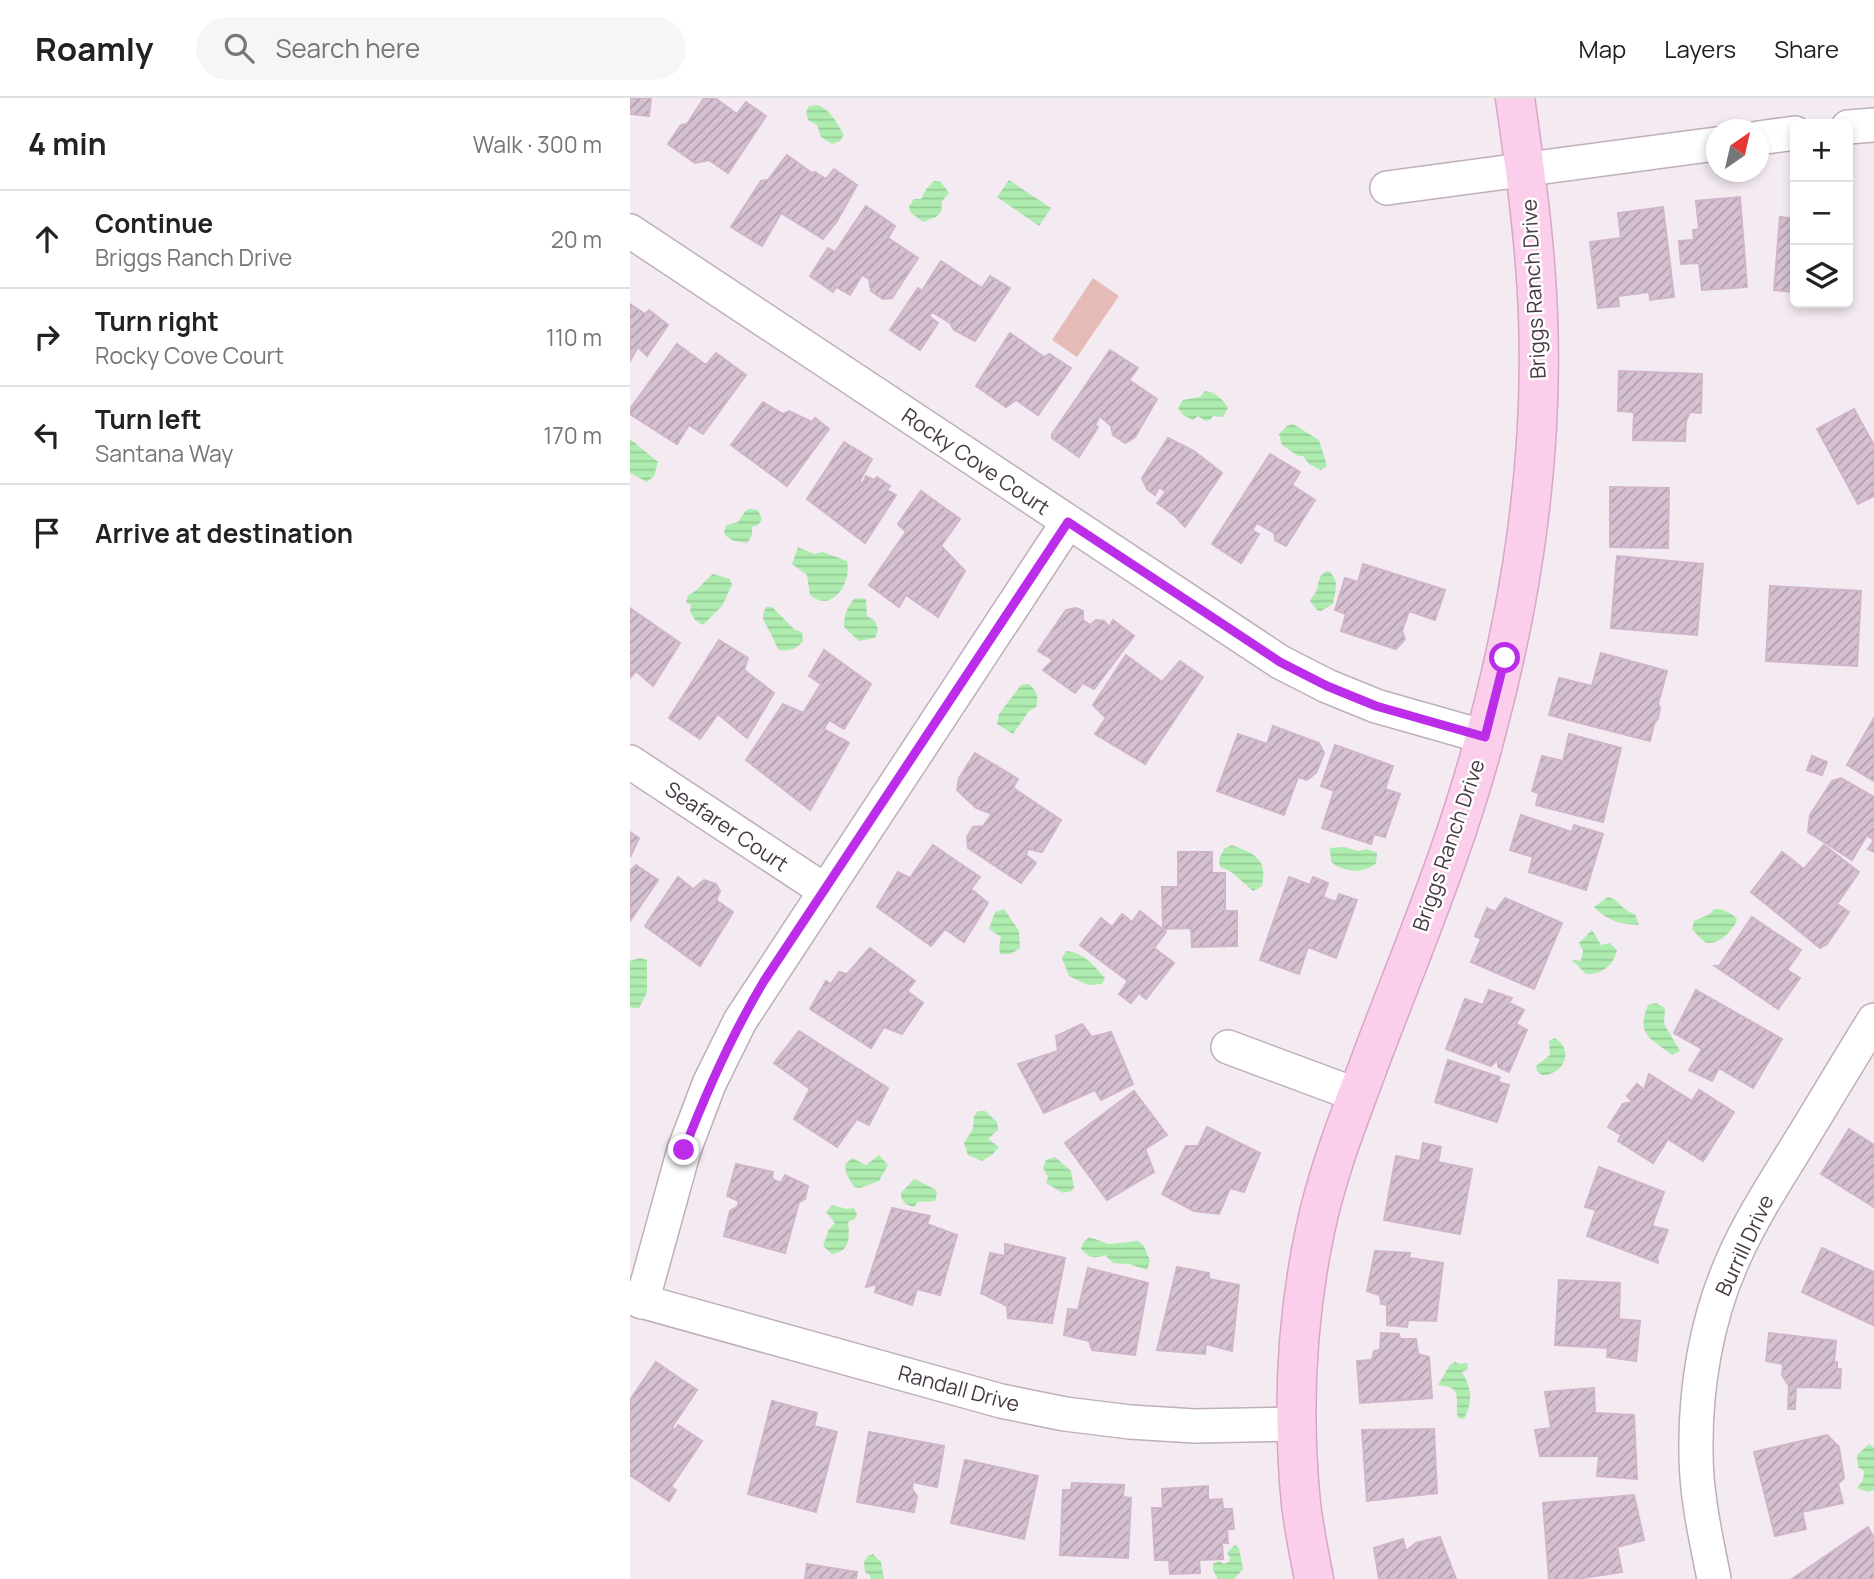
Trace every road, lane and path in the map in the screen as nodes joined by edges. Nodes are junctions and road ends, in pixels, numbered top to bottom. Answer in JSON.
{"nodes":[{"id":1,"x":1515,"y":98,"type":"edge"},
{"id":2,"x":1874,"y":125,"type":"edge"},
{"id":3,"x":1853,"y":127,"type":"edge"},
{"id":4,"x":1790,"y":135,"type":"edge"},
{"id":5,"x":1769,"y":137,"type":"edge"},
{"id":6,"x":1706,"y":145,"type":"edge"},
{"id":7,"x":1526,"y":169,"type":"junction"},
{"id":8,"x":1387,"y":188,"type":"dead end"},
{"id":9,"x":630,"y":231,"type":"edge"},
{"id":10,"x":1068,"y":522,"type":"junction"},
{"id":11,"x":1485,"y":737,"type":"junction"},
{"id":12,"x":630,"y":762,"type":"edge"},
{"id":13,"x":824,"y":890,"type":"junction"},
{"id":14,"x":1874,"y":1020,"type":"edge"},
{"id":15,"x":1228,"y":1047,"type":"dead end"},
{"id":16,"x":1357,"y":1095,"type":"junction"},
{"id":17,"x":636,"y":1300,"type":"edge"},
{"id":18,"x":1296,"y":1423,"type":"junction"},
{"id":19,"x":1314,"y":1579,"type":"edge"},
{"id":20,"x":1714,"y":1579,"type":"edge"}],
"edges":[{"from":1,"to":7,"type":"street","name":"Briggs Ranch Drive"},
{"from":2,"to":3,"type":"street"},
{"from":4,"to":5,"type":"street"},
{"from":6,"to":7,"type":"street"},
{"from":7,"to":8,"type":"street"},
{"from":7,"to":11,"type":"street","name":"Briggs Ranch Drive"},
{"from":9,"to":10,"type":"street","name":"Rocky Cove Court"},
{"from":10,"to":11,"type":"street","name":"Rocky Cove Court"},
{"from":10,"to":13,"type":"street"},
{"from":11,"to":16,"type":"street","name":"Briggs Ranch Drive"},
{"from":12,"to":13,"type":"street","name":"Seafarer Court"},
{"from":13,"to":17,"type":"street"},
{"from":14,"to":20,"type":"street","name":"Burrill Drive"},
{"from":15,"to":16,"type":"street"},
{"from":16,"to":18,"type":"street","name":"Briggs Ranch Drive"},
{"from":17,"to":18,"type":"street","name":"Randall Drive"},
{"from":18,"to":19,"type":"street","name":"Briggs Ranch Drive"}]}
